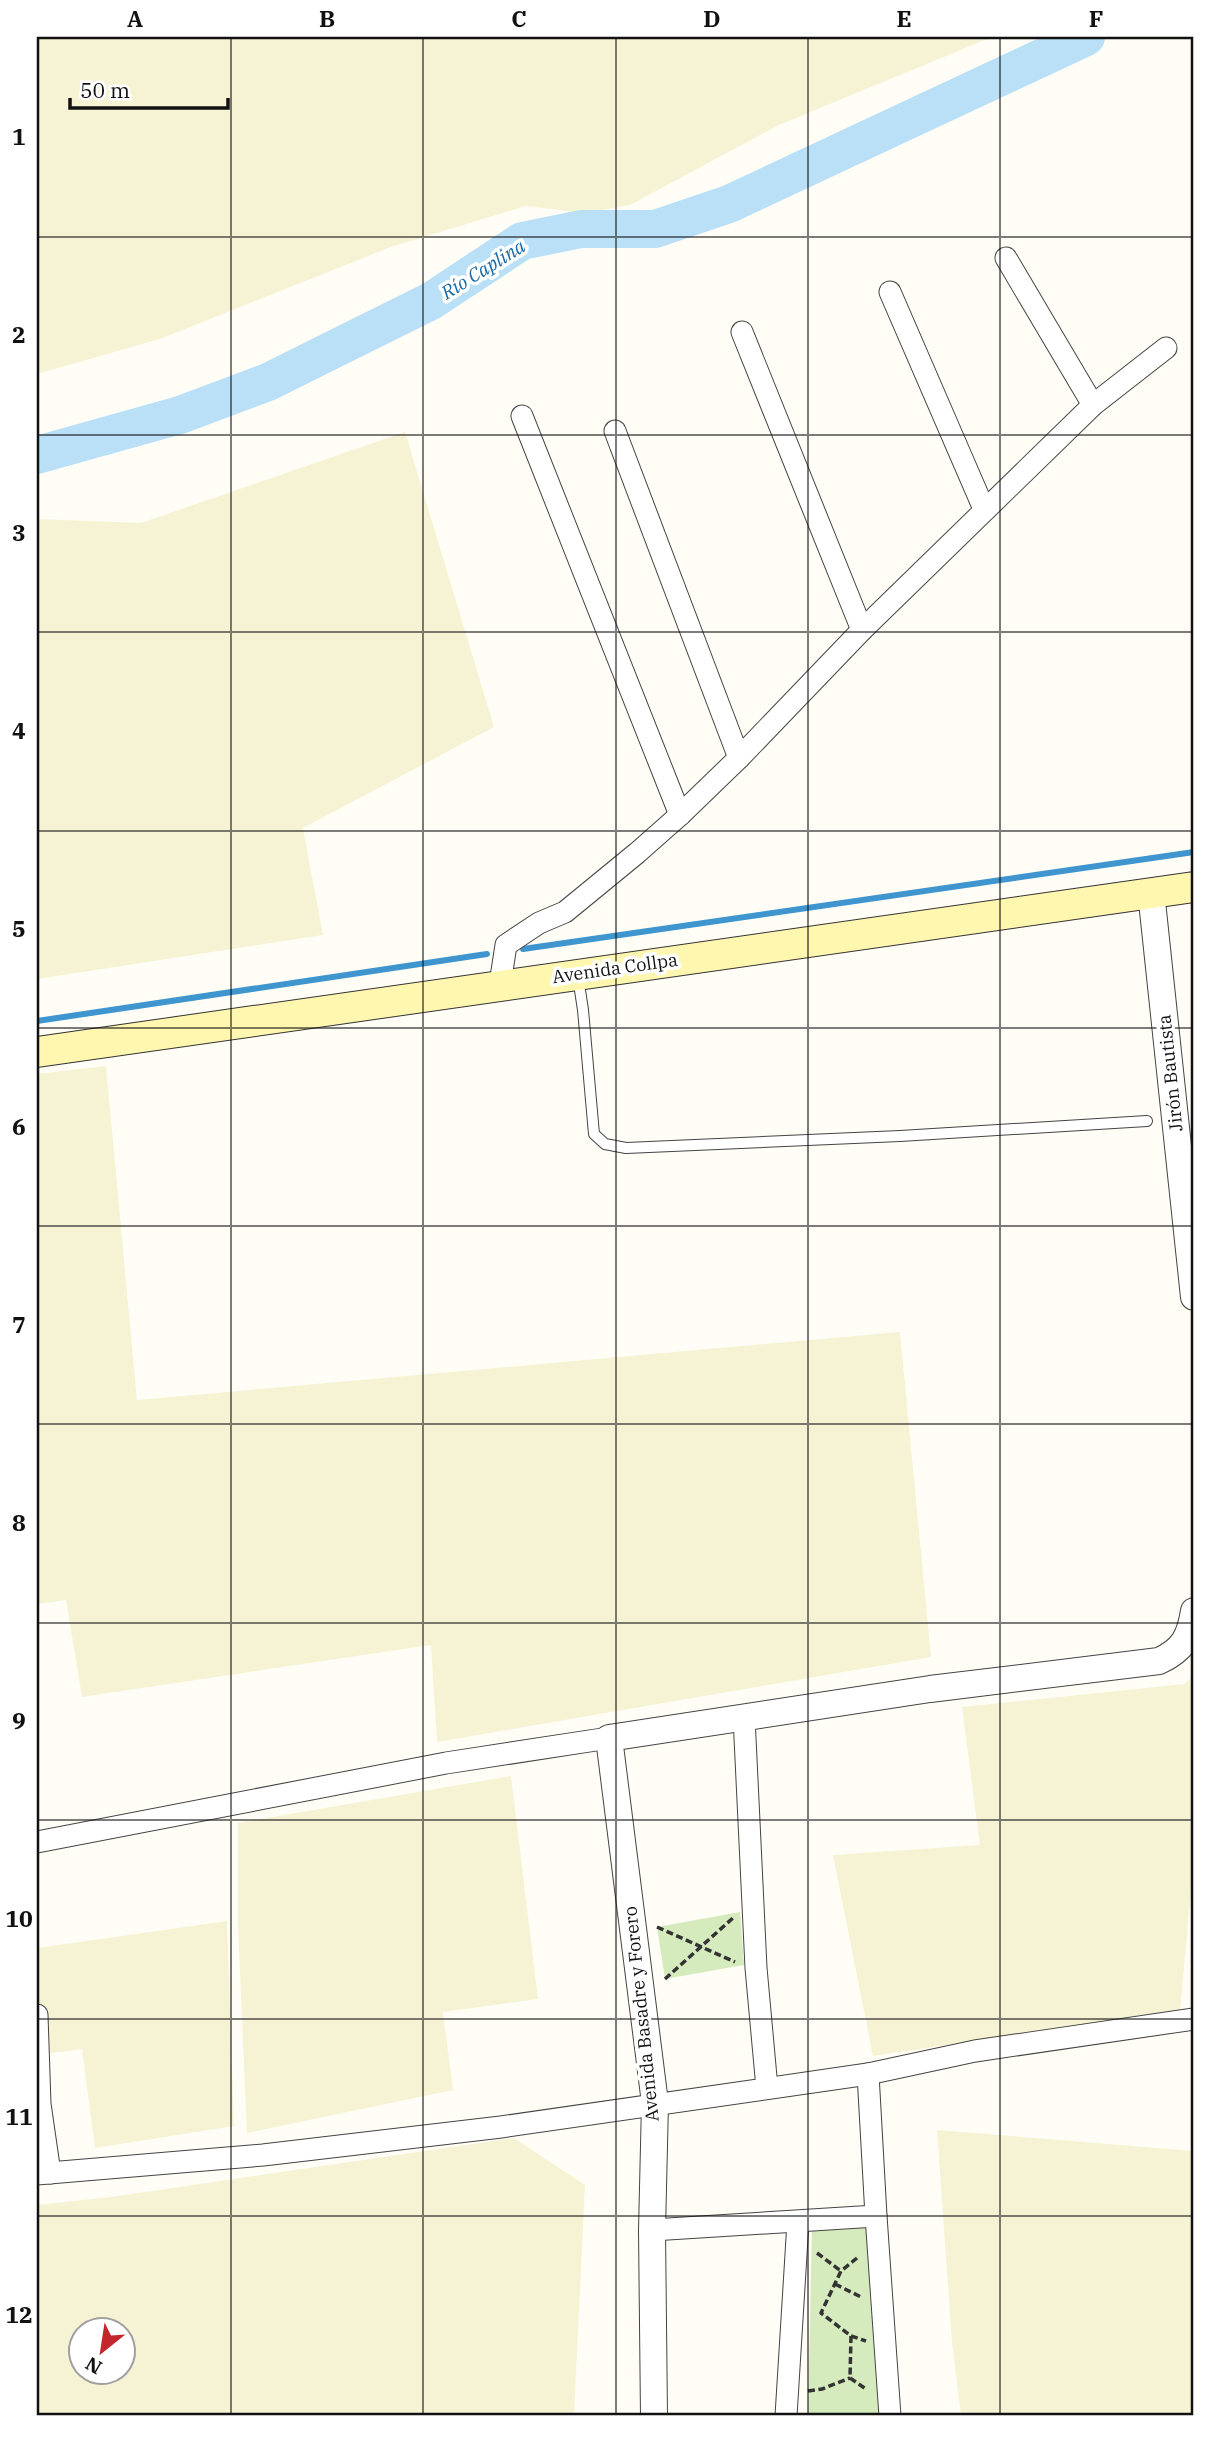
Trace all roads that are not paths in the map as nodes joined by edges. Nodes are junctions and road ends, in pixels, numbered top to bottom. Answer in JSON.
{"nodes":[{"id":1,"x":1006,"y":258,"type":"dead end"},
{"id":2,"x":890,"y":292,"type":"dead end"},
{"id":3,"x":742,"y":332,"type":"dead end"},
{"id":4,"x":1166,"y":348,"type":"dead end"},
{"id":5,"x":1093,"y":405,"type":"junction"},
{"id":6,"x":522,"y":416,"type":"dead end"},
{"id":7,"x":615,"y":431,"type":"dead end"},
{"id":8,"x":984,"y":509,"type":"junction"},
{"id":9,"x":862,"y":630,"type":"junction"},
{"id":10,"x":739,"y":758,"type":"junction"},
{"id":11,"x":680,"y":815,"type":"junction"},
{"id":12,"x":1194,"y":887,"type":"edge"},
{"id":13,"x":1151,"y":892,"type":"junction"},
{"id":14,"x":578,"y":974,"type":"junction"},
{"id":15,"x":500,"y":984,"type":"junction"},
{"id":16,"x":37,"y":1052,"type":"edge"},
{"id":17,"x":1147,"y":1121,"type":"dead end"},
{"id":18,"x":1194,"y":1297,"type":"edge"},
{"id":19,"x":1194,"y":1611,"type":"edge"},
{"id":20,"x":744,"y":1717,"type":"junction"},
{"id":21,"x":609,"y":1738,"type":"junction"},
{"id":22,"x":37,"y":1842,"type":"edge"},
{"id":23,"x":37,"y":2015,"type":"edge"},
{"id":24,"x":1194,"y":2019,"type":"edge"},
{"id":25,"x":868,"y":2074,"type":"junction"},
{"id":26,"x":767,"y":2088,"type":"junction"},
{"id":27,"x":655,"y":2103,"type":"junction"},
{"id":28,"x":43,"y":2174,"type":"edge"},
{"id":29,"x":876,"y":2216,"type":"junction"},
{"id":30,"x":798,"y":2222,"type":"junction"},
{"id":31,"x":652,"y":2230,"type":"junction"},
{"id":32,"x":654,"y":2416,"type":"edge"},
{"id":33,"x":786,"y":2416,"type":"edge"},
{"id":34,"x":890,"y":2416,"type":"edge"}],
"edges":[{"from":1,"to":5,"type":"street"},
{"from":2,"to":8,"type":"street"},
{"from":3,"to":9,"type":"street"},
{"from":4,"to":5,"type":"street"},
{"from":5,"to":8,"type":"street"},
{"from":6,"to":11,"type":"street"},
{"from":7,"to":10,"type":"street"},
{"from":8,"to":9,"type":"street"},
{"from":9,"to":10,"type":"street"},
{"from":10,"to":11,"type":"street"},
{"from":11,"to":15,"type":"street"},
{"from":12,"to":13,"type":"main road","name":"Avenida Collpa"},
{"from":13,"to":14,"type":"main road","name":"Avenida Collpa"},
{"from":13,"to":18,"type":"street","name":"Jirón Bautista"},
{"from":14,"to":15,"type":"main road","name":"Avenida Collpa"},
{"from":14,"to":17,"type":"lane"},
{"from":15,"to":16,"type":"main road","name":"Avenida Collpa"},
{"from":19,"to":20,"type":"street"},
{"from":20,"to":21,"type":"street"},
{"from":20,"to":26,"type":"street"},
{"from":21,"to":22,"type":"street"},
{"from":21,"to":27,"type":"street","name":"Avenida Basadre y Forero"},
{"from":23,"to":28,"type":"street"},
{"from":24,"to":25,"type":"street"},
{"from":25,"to":26,"type":"street"},
{"from":25,"to":29,"type":"street"},
{"from":26,"to":27,"type":"street"},
{"from":27,"to":28,"type":"street"},
{"from":27,"to":31,"type":"street","name":"Avenida Basadre y Forero"},
{"from":29,"to":30,"type":"street"},
{"from":29,"to":34,"type":"street"},
{"from":30,"to":31,"type":"street"},
{"from":30,"to":33,"type":"street"},
{"from":31,"to":32,"type":"street","name":"Avenida Basadre y Forero"}]}
